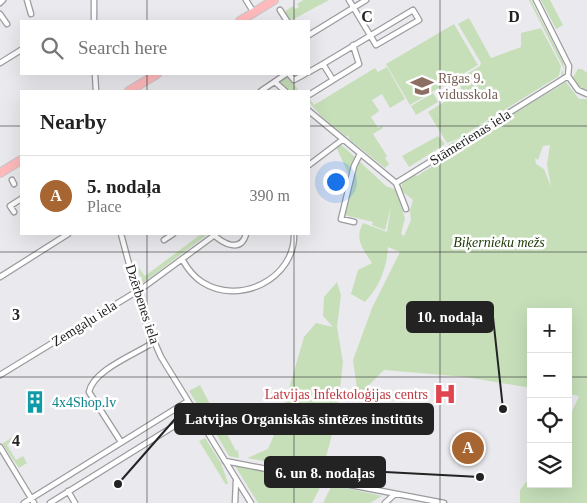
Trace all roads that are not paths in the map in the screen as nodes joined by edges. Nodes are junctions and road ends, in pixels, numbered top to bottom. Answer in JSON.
{"nodes":[{"id":1,"x":4,"y":0,"type":"edge"},
{"id":2,"x":27,"y":0,"type":"edge"},
{"id":3,"x":94,"y":0,"type":"edge"},
{"id":4,"x":246,"y":0,"type":"edge"},
{"id":5,"x":274,"y":0,"type":"edge"},
{"id":6,"x":349,"y":0,"type":"edge"},
{"id":7,"x":366,"y":0,"type":"edge"},
{"id":8,"x":536,"y":0,"type":"edge"},
{"id":9,"x":0,"y":3,"type":"edge"},
{"id":10,"x":353,"y":7,"type":"junction"},
{"id":11,"x":280,"y":10,"type":"dead end"},
{"id":12,"x":254,"y":13,"type":"junction"},
{"id":13,"x":0,"y":14,"type":"edge"},
{"id":14,"x":31,"y":14,"type":"dead end"},
{"id":15,"x":94,"y":20,"type":"edge"},
{"id":16,"x":242,"y":20,"type":"edge"},
{"id":17,"x":286,"y":20,"type":"edge"},
{"id":18,"x":7,"y":24,"type":"dead end"},
{"id":19,"x":310,"y":34,"type":"edge"},
{"id":20,"x":370,"y":35,"type":"junction"},
{"id":21,"x":353,"y":45,"type":"junction"},
{"id":22,"x":20,"y":51,"type":"edge"},
{"id":23,"x":0,"y":63,"type":"edge"},
{"id":24,"x":323,"y":64,"type":"junction"},
{"id":25,"x":310,"y":71,"type":"edge"},
{"id":26,"x":95,"y":75,"type":"edge"},
{"id":27,"x":155,"y":75,"type":"edge"},
{"id":28,"x":286,"y":75,"type":"edge"},
{"id":29,"x":288,"y":75,"type":"edge"},
{"id":30,"x":303,"y":75,"type":"edge"},
{"id":31,"x":568,"y":76,"type":"junction"},
{"id":32,"x":333,"y":80,"type":"junction"},
{"id":33,"x":275,"y":82,"type":"junction"},
{"id":34,"x":96,"y":90,"type":"edge"},
{"id":35,"x":131,"y":90,"type":"edge"},
{"id":36,"x":263,"y":90,"type":"edge"},
{"id":37,"x":284,"y":90,"type":"edge"},
{"id":38,"x":310,"y":94,"type":"edge"},
{"id":39,"x":587,"y":94,"type":"edge"},
{"id":40,"x":310,"y":112,"type":"edge"},
{"id":41,"x":342,"y":140,"type":"junction"},
{"id":42,"x":360,"y":154,"type":"junction"},
{"id":43,"x":20,"y":161,"type":"edge"},
{"id":44,"x":310,"y":164,"type":"edge"},
{"id":45,"x":0,"y":173,"type":"edge"},
{"id":46,"x":396,"y":183,"type":"junction"},
{"id":47,"x":20,"y":200,"type":"edge"},
{"id":48,"x":406,"y":209,"type":"dead end"},
{"id":49,"x":14,"y":212,"type":"dead end"},
{"id":50,"x":354,"y":222,"type":"dead end"},
{"id":51,"x":66,"y":235,"type":"edge"},
{"id":52,"x":121,"y":235,"type":"edge"},
{"id":53,"x":172,"y":235,"type":"edge"},
{"id":54,"x":214,"y":235,"type":"edge"},
{"id":55,"x":216,"y":235,"type":"edge"},
{"id":56,"x":246,"y":235,"type":"edge"},
{"id":57,"x":294,"y":235,"type":"edge"},
{"id":58,"x":164,"y":240,"type":"dead end"},
{"id":59,"x":182,"y":259,"type":"junction"},
{"id":60,"x":0,"y":277,"type":"edge"},
{"id":61,"x":137,"y":290,"type":"junction"},
{"id":62,"x":154,"y":342,"type":"junction"},
{"id":63,"x":0,"y":375,"type":"edge"},
{"id":64,"x":188,"y":402,"type":"junction"},
{"id":65,"x":195,"y":413,"type":"junction"},
{"id":66,"x":121,"y":442,"type":"junction"},
{"id":67,"x":0,"y":447,"type":"edge"},
{"id":68,"x":225,"y":461,"type":"junction"},
{"id":69,"x":236,"y":481,"type":"junction"},
{"id":70,"x":68,"y":492,"type":"junction"},
{"id":71,"x":395,"y":494,"type":"junction"},
{"id":72,"x":31,"y":498,"type":"junction"},
{"id":73,"x":24,"y":503,"type":"edge"},
{"id":74,"x":34,"y":503,"type":"edge"},
{"id":75,"x":50,"y":503,"type":"edge"},
{"id":76,"x":75,"y":503,"type":"edge"},
{"id":77,"x":235,"y":503,"type":"edge"},
{"id":78,"x":251,"y":503,"type":"edge"},
{"id":79,"x":385,"y":503,"type":"edge"},
{"id":80,"x":444,"y":503,"type":"edge"}],
"edges":[{"from":1,"to":9,"type":"street"},
{"from":2,"to":14,"type":"street"},
{"from":3,"to":15,"type":"street"},
{"from":4,"to":12,"type":"street"},
{"from":5,"to":12,"type":"highway"},
{"from":6,"to":10,"type":"street"},
{"from":7,"to":10,"type":"street"},
{"from":8,"to":31,"type":"street"},
{"from":10,"to":19,"type":"street"},
{"from":10,"to":20,"type":"street"},
{"from":11,"to":17,"type":"street"},
{"from":12,"to":16,"type":"highway"},
{"from":13,"to":18,"type":"street"},
{"from":20,"to":20,"type":"street"},
{"from":20,"to":21,"type":"street"},
{"from":21,"to":24,"type":"street"},
{"from":21,"to":32,"type":"street"},
{"from":22,"to":23,"type":"street"},
{"from":24,"to":25,"type":"street"},
{"from":24,"to":32,"type":"street"},
{"from":26,"to":34,"type":"street"},
{"from":27,"to":35,"type":"highway"},
{"from":28,"to":33,"type":"street"},
{"from":29,"to":30,"type":"street"},
{"from":31,"to":39,"type":"street"},
{"from":31,"to":46,"type":"street","name":"Stāmerienas iela"},
{"from":32,"to":38,"type":"street"},
{"from":33,"to":36,"type":"street"},
{"from":33,"to":37,"type":"street"},
{"from":40,"to":41,"type":"street"},
{"from":41,"to":42,"type":"street"},
{"from":41,"to":44,"type":"street"},
{"from":42,"to":46,"type":"street"},
{"from":42,"to":50,"type":"street"},
{"from":43,"to":45,"type":"highway"},
{"from":46,"to":48,"type":"street"},
{"from":47,"to":49,"type":"street"},
{"from":51,"to":60,"type":"street"},
{"from":52,"to":61,"type":"street","name":"Dzērbenes iela"},
{"from":53,"to":58,"type":"street"},
{"from":54,"to":59,"type":"street","name":"Zemgaļu iela"},
{"from":55,"to":56,"type":"street"},
{"from":57,"to":59,"type":"street"},
{"from":59,"to":61,"type":"street","name":"Zemgaļu iela"},
{"from":61,"to":62,"type":"street","name":"Dzērbenes iela"},
{"from":61,"to":63,"type":"street","name":"Zemgaļu iela"},
{"from":62,"to":64,"type":"street","name":"Dzērbenes iela"},
{"from":62,"to":66,"type":"street"},
{"from":64,"to":65,"type":"street","name":"Dzērbenes iela"},
{"from":64,"to":66,"type":"street"},
{"from":65,"to":68,"type":"street","name":"Dzērbenes iela"},
{"from":65,"to":70,"type":"street"},
{"from":66,"to":72,"type":"street"},
{"from":67,"to":72,"type":"street"},
{"from":68,"to":69,"type":"street","name":"Dzērbenes iela"},
{"from":68,"to":71,"type":"street"},
{"from":69,"to":77,"type":"street"},
{"from":69,"to":78,"type":"street","name":"Dzērbenes iela"},
{"from":70,"to":75,"type":"street"},
{"from":70,"to":76,"type":"street"},
{"from":71,"to":79,"type":"street"},
{"from":71,"to":80,"type":"street"},
{"from":72,"to":73,"type":"street"},
{"from":72,"to":74,"type":"street"}]}
